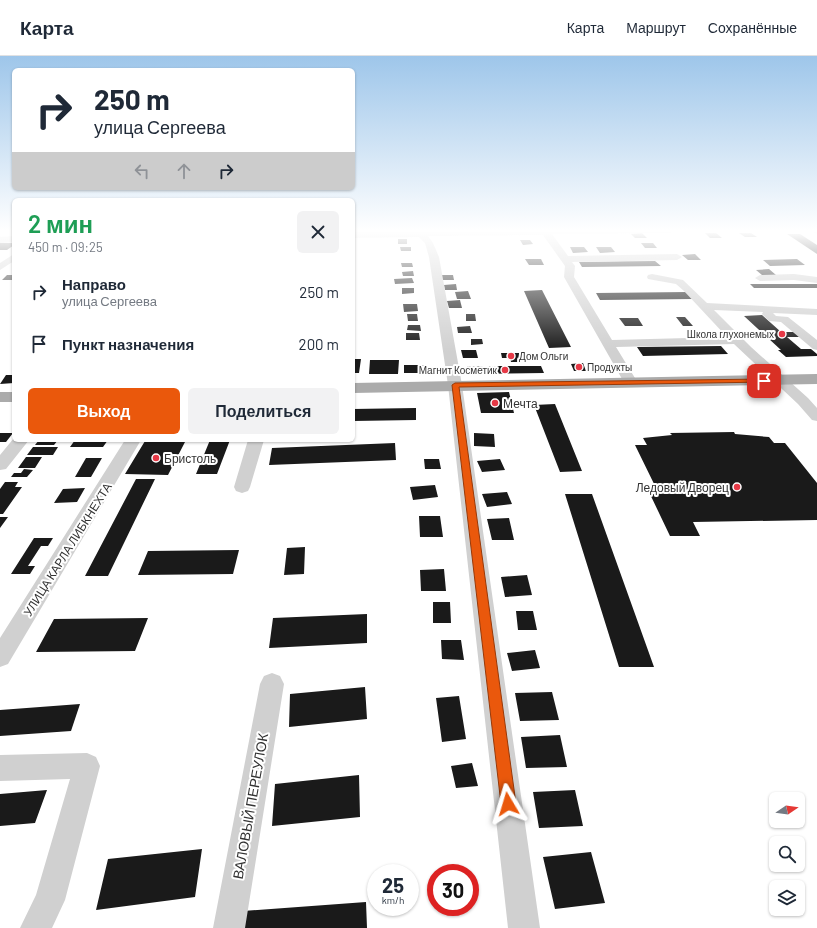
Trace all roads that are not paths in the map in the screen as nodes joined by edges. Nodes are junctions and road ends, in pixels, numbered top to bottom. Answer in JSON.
{"nodes":[{"id":1,"x":436,"y":271,"type":"edge"},
{"id":2,"x":570,"y":271,"type":"edge"},
{"id":3,"x":652,"y":277,"type":"dead end"},
{"id":4,"x":760,"y":278,"type":"dead end"},
{"id":5,"x":817,"y":280,"type":"edge"},
{"id":6,"x":706,"y":306,"type":"junction"},
{"id":7,"x":762,"y":309,"type":"junction"},
{"id":8,"x":817,"y":312,"type":"edge"},
{"id":9,"x":738,"y":340,"type":"junction"},
{"id":10,"x":608,"y":344,"type":"junction"},
{"id":11,"x":817,"y":346,"type":"edge"},
{"id":12,"x":817,"y":379,"type":"edge"},
{"id":13,"x":779,"y":381,"type":"junction"},
{"id":14,"x":631,"y":383,"type":"junction"},
{"id":15,"x":455,"y":385,"type":"junction"},
{"id":16,"x":355,"y":388,"type":"edge"},
{"id":17,"x":0,"y":397,"type":"edge"},
{"id":18,"x":12,"y":397,"type":"edge"},
{"id":19,"x":817,"y":417,"type":"edge"},
{"id":20,"x":19,"y":442,"type":"edge"},
{"id":21,"x":132,"y":442,"type":"edge"},
{"id":22,"x":255,"y":442,"type":"edge"},
{"id":23,"x":0,"y":465,"type":"edge"},
{"id":24,"x":242,"y":487,"type":"dead end"},
{"id":25,"x":0,"y":657,"type":"edge"},
{"id":26,"x":272,"y":684,"type":"dead end"},
{"id":27,"x":0,"y":768,"type":"edge"},
{"id":28,"x":36,"y":928,"type":"edge"},
{"id":29,"x":229,"y":928,"type":"edge"},
{"id":30,"x":524,"y":928,"type":"edge"}],
"edges":[{"from":1,"to":15,"type":"street"},
{"from":2,"to":10,"type":"street"},
{"from":3,"to":6,"type":"street"},
{"from":4,"to":5,"type":"street"},
{"from":6,"to":7,"type":"street"},
{"from":6,"to":9,"type":"street"},
{"from":7,"to":8,"type":"street"},
{"from":7,"to":11,"type":"street"},
{"from":9,"to":10,"type":"street"},
{"from":9,"to":13,"type":"street"},
{"from":10,"to":14,"type":"street"},
{"from":12,"to":13,"type":"main road"},
{"from":13,"to":14,"type":"main road"},
{"from":13,"to":19,"type":"street"},
{"from":14,"to":15,"type":"main road"},
{"from":15,"to":16,"type":"main road"},
{"from":15,"to":30,"type":"street"},
{"from":17,"to":18,"type":"main road"},
{"from":20,"to":23,"type":"street"},
{"from":21,"to":25,"type":"street","name":"УЛИЦА КАРЛА ЛИБКНЕХТА"},
{"from":22,"to":24,"type":"street"},
{"from":26,"to":29,"type":"street","name":"ВАЛОВЫЙ ПЕРЕУЛОК"},
{"from":27,"to":28,"type":"street"}]}
